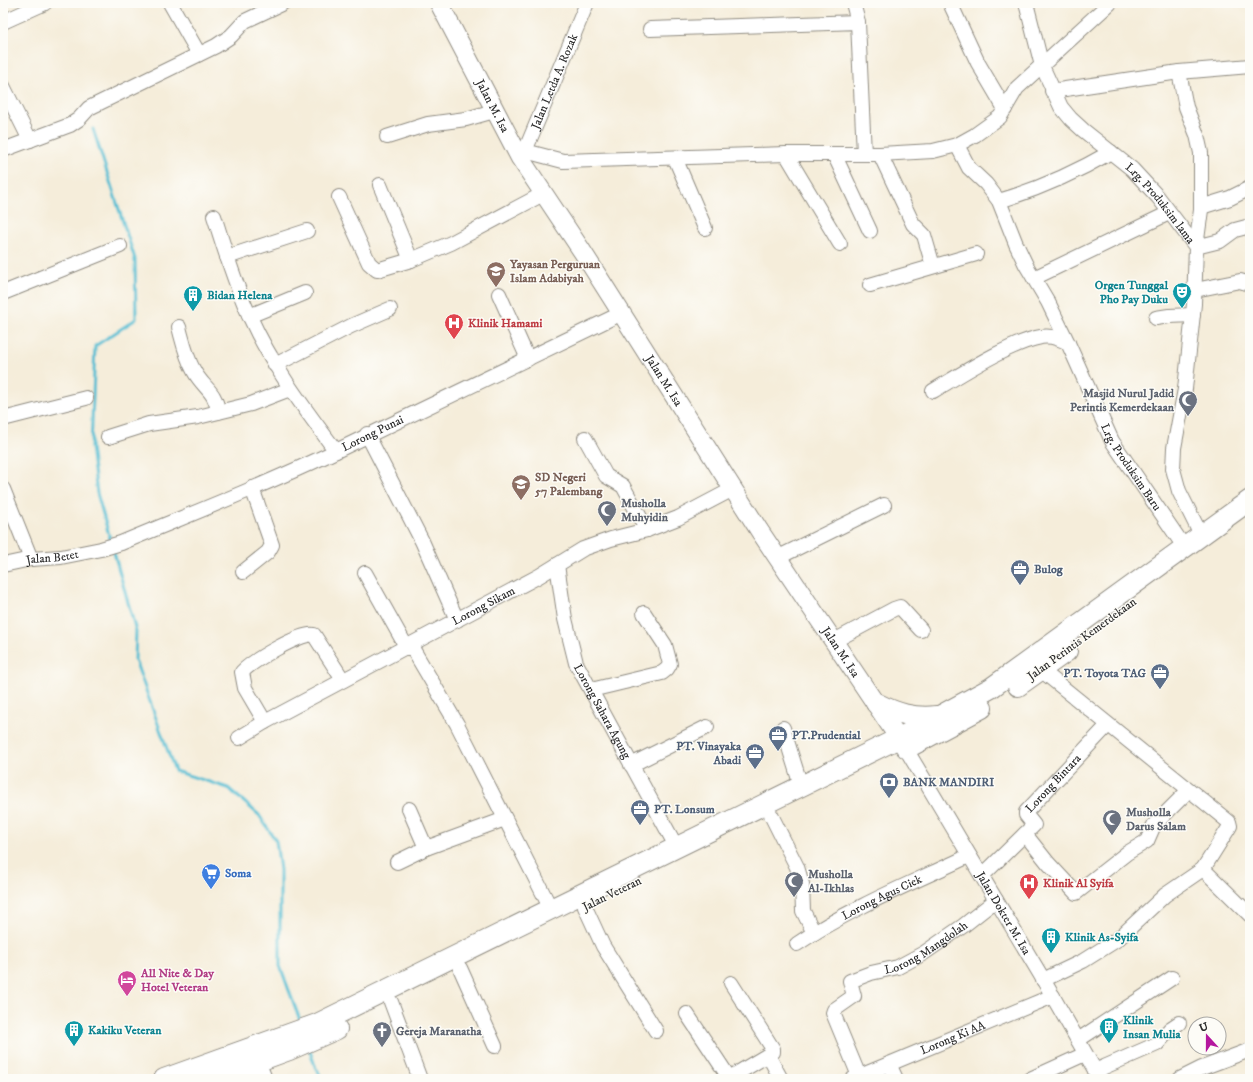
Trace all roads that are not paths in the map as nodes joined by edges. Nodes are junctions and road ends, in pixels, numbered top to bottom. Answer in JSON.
{"nodes":[{"id":1,"x":45,"y":3,"type":"edge"},
{"id":2,"x":170,"y":3,"type":"edge"},
{"id":3,"x":283,"y":3,"type":"edge"},
{"id":4,"x":439,"y":3,"type":"edge"},
{"id":5,"x":587,"y":3,"type":"edge"},
{"id":6,"x":853,"y":3,"type":"edge"},
{"id":7,"x":950,"y":3,"type":"edge"},
{"id":8,"x":1026,"y":3,"type":"edge"},
{"id":9,"x":1110,"y":3,"type":"edge"},
{"id":10,"x":1095,"y":9,"type":"edge"},
{"id":11,"x":3,"y":22,"type":"edge"},
{"id":12,"x":858,"y":22,"type":"junction"},
{"id":13,"x":650,"y":29,"type":"dead end"},
{"id":14,"x":199,"y":54,"type":"junction"},
{"id":15,"x":1042,"y":66,"type":"junction"},
{"id":16,"x":1250,"y":66,"type":"edge"},
{"id":17,"x":1179,"y":72,"type":"junction"},
{"id":18,"x":3,"y":86,"type":"edge"},
{"id":19,"x":1052,"y":90,"type":"junction"},
{"id":20,"x":1005,"y":109,"type":"junction"},
{"id":21,"x":494,"y":112,"type":"junction"},
{"id":22,"x":387,"y":137,"type":"dead end"},
{"id":23,"x":30,"y":140,"type":"junction"},
{"id":24,"x":957,"y":145,"type":"junction"},
{"id":25,"x":3,"y":150,"type":"edge"},
{"id":26,"x":1111,"y":152,"type":"junction"},
{"id":27,"x":522,"y":154,"type":"junction"},
{"id":28,"x":786,"y":154,"type":"junction"},
{"id":29,"x":834,"y":154,"type":"junction"},
{"id":30,"x":864,"y":154,"type":"junction"},
{"id":31,"x":880,"y":154,"type":"junction"},
{"id":32,"x":675,"y":158,"type":"junction"},
{"id":33,"x":380,"y":185,"type":"dead end"},
{"id":34,"x":1250,"y":188,"type":"edge"},
{"id":35,"x":543,"y":194,"type":"junction"},
{"id":36,"x":340,"y":197,"type":"dead end"},
{"id":37,"x":999,"y":201,"type":"junction"},
{"id":38,"x":1201,"y":207,"type":"junction"},
{"id":39,"x":1169,"y":213,"type":"junction"},
{"id":40,"x":214,"y":216,"type":"dead end"},
{"id":41,"x":1250,"y":226,"type":"edge"},
{"id":42,"x":705,"y":228,"type":"dead end"},
{"id":43,"x":307,"y":231,"type":"dead end"},
{"id":44,"x":870,"y":231,"type":"dead end"},
{"id":45,"x":840,"y":244,"type":"dead end"},
{"id":46,"x":120,"y":246,"type":"dead end"},
{"id":47,"x":1196,"y":248,"type":"junction"},
{"id":48,"x":976,"y":254,"type":"dead end"},
{"id":49,"x":227,"y":257,"type":"junction"},
{"id":50,"x":411,"y":260,"type":"junction"},
{"id":51,"x":933,"y":266,"type":"junction"},
{"id":52,"x":1034,"y":278,"type":"junction"},
{"id":53,"x":1250,"y":284,"type":"edge"},
{"id":54,"x":870,"y":285,"type":"dead end"},
{"id":55,"x":1195,"y":290,"type":"junction"},
{"id":56,"x":3,"y":293,"type":"edge"},
{"id":57,"x":305,"y":294,"type":"dead end"},
{"id":58,"x":499,"y":294,"type":"dead end"},
{"id":59,"x":390,"y":309,"type":"dead end"},
{"id":60,"x":620,"y":314,"type":"junction"},
{"id":61,"x":1193,"y":315,"type":"junction"},
{"id":62,"x":249,"y":316,"type":"junction"},
{"id":63,"x":1156,"y":318,"type":"dead end"},
{"id":64,"x":179,"y":327,"type":"dead end"},
{"id":65,"x":1068,"y":343,"type":"junction"},
{"id":66,"x":528,"y":359,"type":"junction"},
{"id":67,"x":275,"y":365,"type":"junction"},
{"id":68,"x":290,"y":389,"type":"junction"},
{"id":69,"x":933,"y":391,"type":"dead end"},
{"id":70,"x":86,"y":398,"type":"dead end"},
{"id":71,"x":218,"y":412,"type":"junction"},
{"id":72,"x":3,"y":420,"type":"edge"},
{"id":73,"x":367,"y":434,"type":"junction"},
{"id":74,"x":108,"y":437,"type":"dead end"},
{"id":75,"x":585,"y":438,"type":"dead end"},
{"id":76,"x":336,"y":451,"type":"junction"},
{"id":77,"x":252,"y":488,"type":"junction"},
{"id":78,"x":3,"y":489,"type":"edge"},
{"id":79,"x":733,"y":489,"type":"junction"},
{"id":80,"x":1250,"y":500,"type":"edge"},
{"id":81,"x":884,"y":505,"type":"dead end"},
{"id":82,"x":1250,"y":516,"type":"edge"},
{"id":83,"x":647,"y":530,"type":"junction"},
{"id":84,"x":1201,"y":535,"type":"junction"},
{"id":85,"x":121,"y":542,"type":"joint"},
{"id":86,"x":1186,"y":548,"type":"junction"},
{"id":87,"x":778,"y":557,"type":"junction"},
{"id":88,"x":31,"y":559,"type":"junction"},
{"id":89,"x":3,"y":565,"type":"edge"},
{"id":90,"x":557,"y":565,"type":"junction"},
{"id":91,"x":244,"y":572,"type":"dead end"},
{"id":92,"x":365,"y":573,"type":"dead end"},
{"id":93,"x":644,"y":613,"type":"dead end"},
{"id":94,"x":457,"y":620,"type":"junction"},
{"id":95,"x":921,"y":630,"type":"dead end"},
{"id":96,"x":834,"y":641,"type":"junction"},
{"id":97,"x":409,"y":647,"type":"junction"},
{"id":98,"x":1041,"y":670,"type":"junction"},
{"id":99,"x":343,"y":680,"type":"junction"},
{"id":100,"x":591,"y":690,"type":"junction"},
{"id":101,"x":995,"y":694,"type":"junction"},
{"id":102,"x":876,"y":702,"type":"junction"},
{"id":103,"x":940,"y":716,"type":"junction"},
{"id":104,"x":265,"y":722,"type":"junction"},
{"id":105,"x":1108,"y":725,"type":"junction"},
{"id":106,"x":707,"y":727,"type":"dead end"},
{"id":107,"x":783,"y":728,"type":"dead end"},
{"id":108,"x":239,"y":738,"type":"dead end"},
{"id":109,"x":902,"y":744,"type":"junction"},
{"id":110,"x":631,"y":764,"type":"junction"},
{"id":111,"x":801,"y":786,"type":"junction"},
{"id":112,"x":1189,"y":790,"type":"junction"},
{"id":113,"x":409,"y":809,"type":"dead end"},
{"id":114,"x":771,"y":815,"type":"junction"},
{"id":115,"x":505,"y":819,"type":"junction"},
{"id":116,"x":1024,"y":834,"type":"junction"},
{"id":117,"x":426,"y":848,"type":"junction"},
{"id":118,"x":677,"y":848,"type":"junction"},
{"id":119,"x":969,"y":856,"type":"junction"},
{"id":120,"x":397,"y":862,"type":"dead end"},
{"id":121,"x":1206,"y":865,"type":"junction"},
{"id":122,"x":982,"y":876,"type":"junction"},
{"id":123,"x":996,"y":900,"type":"junction"},
{"id":124,"x":585,"y":907,"type":"junction"},
{"id":125,"x":551,"y":909,"type":"junction"},
{"id":126,"x":1250,"y":915,"type":"edge"},
{"id":127,"x":814,"y":933,"type":"junction"},
{"id":128,"x":797,"y":944,"type":"dead end"},
{"id":129,"x":460,"y":968,"type":"junction"},
{"id":130,"x":1172,"y":978,"type":"dead end"},
{"id":131,"x":1043,"y":980,"type":"junction"},
{"id":132,"x":731,"y":983,"type":"dead end"},
{"id":133,"x":1053,"y":996,"type":"junction"},
{"id":134,"x":391,"y":1002,"type":"junction"},
{"id":135,"x":687,"y":1014,"type":"dead end"},
{"id":136,"x":1179,"y":1023,"type":"dead end"},
{"id":137,"x":318,"y":1031,"type":"junction"},
{"id":138,"x":656,"y":1031,"type":"dead end"},
{"id":139,"x":1078,"y":1040,"type":"junction"},
{"id":140,"x":495,"y":1046,"type":"dead end"},
{"id":141,"x":1250,"y":1050,"type":"edge"},
{"id":142,"x":1085,"y":1054,"type":"junction"},
{"id":143,"x":768,"y":1055,"type":"junction"},
{"id":144,"x":259,"y":1063,"type":"edge"},
{"id":145,"x":889,"y":1064,"type":"junction"},
{"id":146,"x":1097,"y":1075,"type":"edge"},
{"id":147,"x":856,"y":1078,"type":"edge"},
{"id":148,"x":164,"y":1079,"type":"edge"},
{"id":149,"x":209,"y":1079,"type":"edge"},
{"id":150,"x":420,"y":1079,"type":"edge"},
{"id":151,"x":781,"y":1079,"type":"edge"},
{"id":152,"x":896,"y":1079,"type":"edge"},
{"id":153,"x":1030,"y":1079,"type":"edge"},
{"id":154,"x":1180,"y":1079,"type":"edge"}],
"edges":[{"from":1,"to":11,"type":"street"},
{"from":2,"to":14,"type":"street"},
{"from":3,"to":14,"type":"street"},
{"from":4,"to":21,"type":"main road","name":"Jalan M. Isa"},
{"from":5,"to":27,"type":"street","name":"Jalan Letda A. Rozak"},
{"from":6,"to":12,"type":"street"},
{"from":7,"to":20,"type":"street"},
{"from":8,"to":15,"type":"street","name":"Lrg. Produksim lama"},
{"from":9,"to":10,"type":"street"},
{"from":10,"to":15,"type":"street"},
{"from":12,"to":13,"type":"street"},
{"from":12,"to":30,"type":"street"},
{"from":14,"to":23,"type":"street"},
{"from":15,"to":19,"type":"street","name":"Lrg. Produksim lama"},
{"from":15,"to":20,"type":"street"},
{"from":16,"to":17,"type":"street"},
{"from":17,"to":19,"type":"street"},
{"from":17,"to":38,"type":"street"},
{"from":18,"to":23,"type":"street"},
{"from":19,"to":26,"type":"street","name":"Lrg. Produksim lama"},
{"from":20,"to":24,"type":"street"},
{"from":21,"to":22,"type":"street"},
{"from":21,"to":27,"type":"main road","name":"Jalan M. Isa"},
{"from":23,"to":25,"type":"street"},
{"from":24,"to":31,"type":"street"},
{"from":24,"to":37,"type":"street","name":"Lrg. Produksim Baru"},
{"from":26,"to":37,"type":"street"},
{"from":26,"to":39,"type":"street","name":"Lrg. Produksim lama"},
{"from":27,"to":32,"type":"street"},
{"from":27,"to":35,"type":"main road","name":"Jalan M. Isa"},
{"from":28,"to":29,"type":"street"},
{"from":28,"to":32,"type":"street"},
{"from":28,"to":45,"type":"street"},
{"from":29,"to":30,"type":"street"},
{"from":29,"to":44,"type":"street"},
{"from":30,"to":31,"type":"street"},
{"from":31,"to":51,"type":"street"},
{"from":32,"to":42,"type":"street"},
{"from":33,"to":50,"type":"street"},
{"from":34,"to":38,"type":"street"},
{"from":35,"to":50,"type":"street"},
{"from":35,"to":60,"type":"main road","name":"Jalan M. Isa"},
{"from":36,"to":50,"type":"street"},
{"from":37,"to":52,"type":"street","name":"Lrg. Produksim Baru"},
{"from":38,"to":47,"type":"street"},
{"from":39,"to":47,"type":"street","name":"Lrg. Produksim lama"},
{"from":39,"to":52,"type":"street"},
{"from":40,"to":49,"type":"street"},
{"from":41,"to":47,"type":"street"},
{"from":43,"to":49,"type":"street"},
{"from":46,"to":56,"type":"street"},
{"from":47,"to":55,"type":"street","name":"Lrg. Produksim lama"},
{"from":48,"to":51,"type":"street"},
{"from":49,"to":62,"type":"street"},
{"from":51,"to":54,"type":"street"},
{"from":52,"to":65,"type":"street","name":"Lrg. Produksim Baru"},
{"from":53,"to":55,"type":"street"},
{"from":55,"to":61,"type":"street","name":"Lrg. Produksim lama"},
{"from":57,"to":62,"type":"street"},
{"from":58,"to":66,"type":"street"},
{"from":59,"to":67,"type":"street"},
{"from":60,"to":66,"type":"street","name":"Lorong Punai"},
{"from":60,"to":79,"type":"main road","name":"Jalan M. Isa"},
{"from":61,"to":63,"type":"street"},
{"from":61,"to":84,"type":"street","name":"Lrg. Produksim lama"},
{"from":62,"to":67,"type":"street"},
{"from":64,"to":71,"type":"street"},
{"from":65,"to":69,"type":"street"},
{"from":65,"to":86,"type":"street","name":"Lrg. Produksim Baru"},
{"from":66,"to":73,"type":"street","name":"Lorong Punai"},
{"from":67,"to":68,"type":"street"},
{"from":68,"to":71,"type":"street"},
{"from":68,"to":76,"type":"street"},
{"from":70,"to":72,"type":"street"},
{"from":71,"to":74,"type":"street"},
{"from":73,"to":76,"type":"street","name":"Lorong Punai"},
{"from":73,"to":94,"type":"street"},
{"from":75,"to":83,"type":"street"},
{"from":76,"to":77,"type":"street","name":"Lorong Punai"},
{"from":77,"to":85,"type":"street","name":"Lorong Punai"},
{"from":77,"to":91,"type":"street"},
{"from":78,"to":88,"type":"street"},
{"from":79,"to":83,"type":"street","name":"Lorong Sikam"},
{"from":79,"to":87,"type":"main road","name":"Jalan M. Isa"},
{"from":80,"to":84,"type":"highway"},
{"from":81,"to":87,"type":"street"},
{"from":82,"to":98,"type":"highway","name":"Jalan Perintis Kemerdekaan"},
{"from":83,"to":90,"type":"street","name":"Lorong Sikam"},
{"from":84,"to":86,"type":"highway"},
{"from":85,"to":88,"type":"street","name":"Jalan Betet"},
{"from":86,"to":101,"type":"highway"},
{"from":87,"to":96,"type":"main road","name":"Jalan M. Isa"},
{"from":88,"to":89,"type":"street","name":"Jalan Betet"},
{"from":90,"to":94,"type":"street","name":"Lorong Sikam"},
{"from":90,"to":100,"type":"street","name":"Lorong Sahara Agung"},
{"from":92,"to":97,"type":"street"},
{"from":93,"to":100,"type":"street"},
{"from":94,"to":97,"type":"street","name":"Lorong Sikam"},
{"from":95,"to":96,"type":"street"},
{"from":96,"to":102,"type":"main road","name":"Jalan M. Isa"},
{"from":97,"to":99,"type":"street","name":"Lorong Sikam"},
{"from":97,"to":115,"type":"street"},
{"from":98,"to":101,"type":"highway","name":"Jalan Perintis Kemerdekaan"},
{"from":98,"to":105,"type":"street"},
{"from":99,"to":104,"type":"street","name":"Lorong Sikam"},
{"from":99,"to":104,"type":"street"},
{"from":100,"to":110,"type":"street","name":"Lorong Sahara Agung"},
{"from":101,"to":103,"type":"highway"},
{"from":101,"to":109,"type":"highway","name":"Jalan Perintis Kemerdekaan"},
{"from":102,"to":103,"type":"highway"},
{"from":102,"to":109,"type":"main road","name":"Jalan M. Isa"},
{"from":103,"to":109,"type":"highway"},
{"from":104,"to":108,"type":"street","name":"Lorong Sikam"},
{"from":105,"to":112,"type":"street"},
{"from":105,"to":116,"type":"street","name":"Lorong Bintara"},
{"from":106,"to":110,"type":"street"},
{"from":107,"to":111,"type":"street"},
{"from":109,"to":111,"type":"highway","name":"Jalan Veteran"},
{"from":109,"to":114,"type":"highway","name":"Jalan Veteran"},
{"from":109,"to":119,"type":"street","name":"Jalan Dokter M. Isa"},
{"from":110,"to":118,"type":"street","name":"Lorong Sahara Agung"},
{"from":111,"to":118,"type":"highway","name":"Jalan Veteran"},
{"from":112,"to":116,"type":"street"},
{"from":112,"to":121,"type":"street"},
{"from":113,"to":117,"type":"street"},
{"from":114,"to":124,"type":"highway","name":"Jalan Veteran"},
{"from":114,"to":127,"type":"street"},
{"from":115,"to":117,"type":"street"},
{"from":115,"to":125,"type":"street"},
{"from":116,"to":122,"type":"street","name":"Lorong Bintara"},
{"from":117,"to":120,"type":"street"},
{"from":118,"to":125,"type":"highway","name":"Jalan Veteran"},
{"from":119,"to":122,"type":"street","name":"Jalan Dokter M. Isa"},
{"from":119,"to":127,"type":"street","name":"Lorong Agus Ciek"},
{"from":121,"to":126,"type":"street"},
{"from":121,"to":131,"type":"street"},
{"from":122,"to":123,"type":"street","name":"Jalan Dokter M. Isa"},
{"from":123,"to":131,"type":"street","name":"Jalan Dokter M. Isa"},
{"from":123,"to":147,"type":"street","name":"Lorong Mangdolah"},
{"from":124,"to":129,"type":"highway","name":"Jalan Veteran"},
{"from":124,"to":138,"type":"street"},
{"from":125,"to":137,"type":"highway","name":"Jalan Veteran"},
{"from":127,"to":128,"type":"street","name":"Lorong Agus Ciek"},
{"from":129,"to":134,"type":"highway","name":"Jalan Veteran"},
{"from":129,"to":140,"type":"street"},
{"from":130,"to":139,"type":"street"},
{"from":131,"to":133,"type":"street","name":"Jalan Dokter M. Isa"},
{"from":132,"to":143,"type":"street"},
{"from":133,"to":139,"type":"street","name":"Jalan Dokter M. Isa"},
{"from":133,"to":145,"type":"street","name":"Lorong Ki AA"},
{"from":134,"to":137,"type":"highway","name":"Jalan Veteran"},
{"from":134,"to":150,"type":"street"},
{"from":135,"to":143,"type":"street"},
{"from":136,"to":146,"type":"street"},
{"from":137,"to":144,"type":"highway"},
{"from":139,"to":142,"type":"street","name":"Jalan Dokter M. Isa"},
{"from":141,"to":154,"type":"street"},
{"from":142,"to":146,"type":"street","name":"Jalan Dokter M. Isa"},
{"from":142,"to":153,"type":"street"},
{"from":143,"to":151,"type":"street"},
{"from":144,"to":148,"type":"highway"},
{"from":144,"to":149,"type":"highway"},
{"from":145,"to":147,"type":"street","name":"Lorong Ki AA"},
{"from":145,"to":152,"type":"street"}]}
